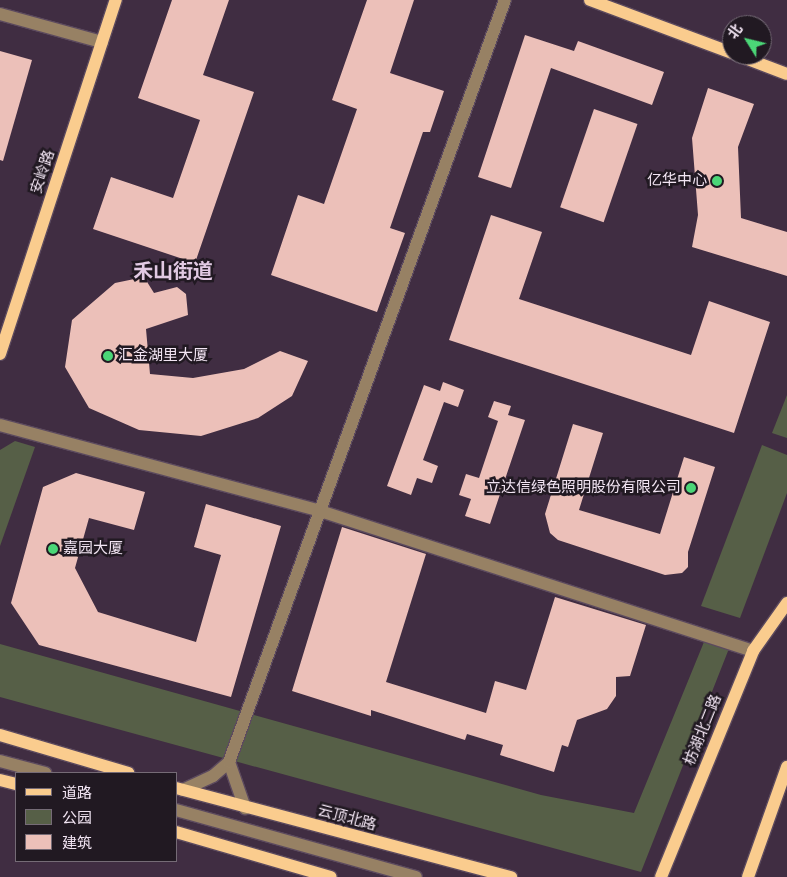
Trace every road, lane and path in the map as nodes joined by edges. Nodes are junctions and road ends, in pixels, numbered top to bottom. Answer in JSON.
{"nodes":[{"id":1,"x":116,"y":0,"type":"edge"},
{"id":2,"x":505,"y":0,"type":"edge"},
{"id":3,"x":590,"y":0,"type":"edge"},
{"id":4,"x":0,"y":14,"type":"edge"},
{"id":5,"x":102,"y":42,"type":"junction"},
{"id":6,"x":722,"y":49,"type":"edge"},
{"id":7,"x":763,"y":65,"type":"edge"},
{"id":8,"x":787,"y":74,"type":"edge"},
{"id":9,"x":0,"y":354,"type":"edge"},
{"id":10,"x":0,"y":425,"type":"edge"},
{"id":11,"x":320,"y":511,"type":"junction"},
{"id":12,"x":787,"y":603,"type":"edge"},
{"id":13,"x":753,"y":650,"type":"junction"},
{"id":14,"x":0,"y":735,"type":"edge"},
{"id":15,"x":0,"y":761,"type":"edge"},
{"id":16,"x":229,"y":762,"type":"junction"},
{"id":17,"x":787,"y":767,"type":"edge"},
{"id":18,"x":40,"y":772,"type":"edge"},
{"id":19,"x":125,"y":772,"type":"edge"},
{"id":20,"x":0,"y":780,"type":"edge"},
{"id":21,"x":15,"y":784,"type":"edge"},
{"id":22,"x":180,"y":789,"type":"edge"},
{"id":23,"x":245,"y":808,"type":"junction"},
{"id":24,"x":178,"y":811,"type":"edge"},
{"id":25,"x":178,"y":833,"type":"edge"},
{"id":26,"x":331,"y":877,"type":"edge"},
{"id":27,"x":416,"y":877,"type":"edge"},
{"id":28,"x":511,"y":877,"type":"edge"},
{"id":29,"x":661,"y":877,"type":"edge"},
{"id":30,"x":748,"y":877,"type":"edge"}],
"edges":[{"from":1,"to":5,"type":"main road","name":"安岭路"},
{"from":2,"to":11,"type":"street"},
{"from":3,"to":6,"type":"main road"},
{"from":4,"to":5,"type":"street"},
{"from":5,"to":9,"type":"main road","name":"安岭路"},
{"from":7,"to":8,"type":"main road"},
{"from":10,"to":11,"type":"street"},
{"from":11,"to":13,"type":"street"},
{"from":11,"to":16,"type":"street"},
{"from":12,"to":13,"type":"main road","name":"枋湖北二路"},
{"from":13,"to":29,"type":"main road","name":"枋湖北二路"},
{"from":14,"to":19,"type":"main road"},
{"from":15,"to":18,"type":"street"},
{"from":16,"to":22,"type":"street"},
{"from":16,"to":23,"type":"street"},
{"from":17,"to":30,"type":"main road"},
{"from":20,"to":21,"type":"main road"},
{"from":22,"to":23,"type":"main road","name":"云顶北路"},
{"from":23,"to":28,"type":"main road","name":"云顶北路"},
{"from":24,"to":27,"type":"street"},
{"from":25,"to":26,"type":"main road"}]}
